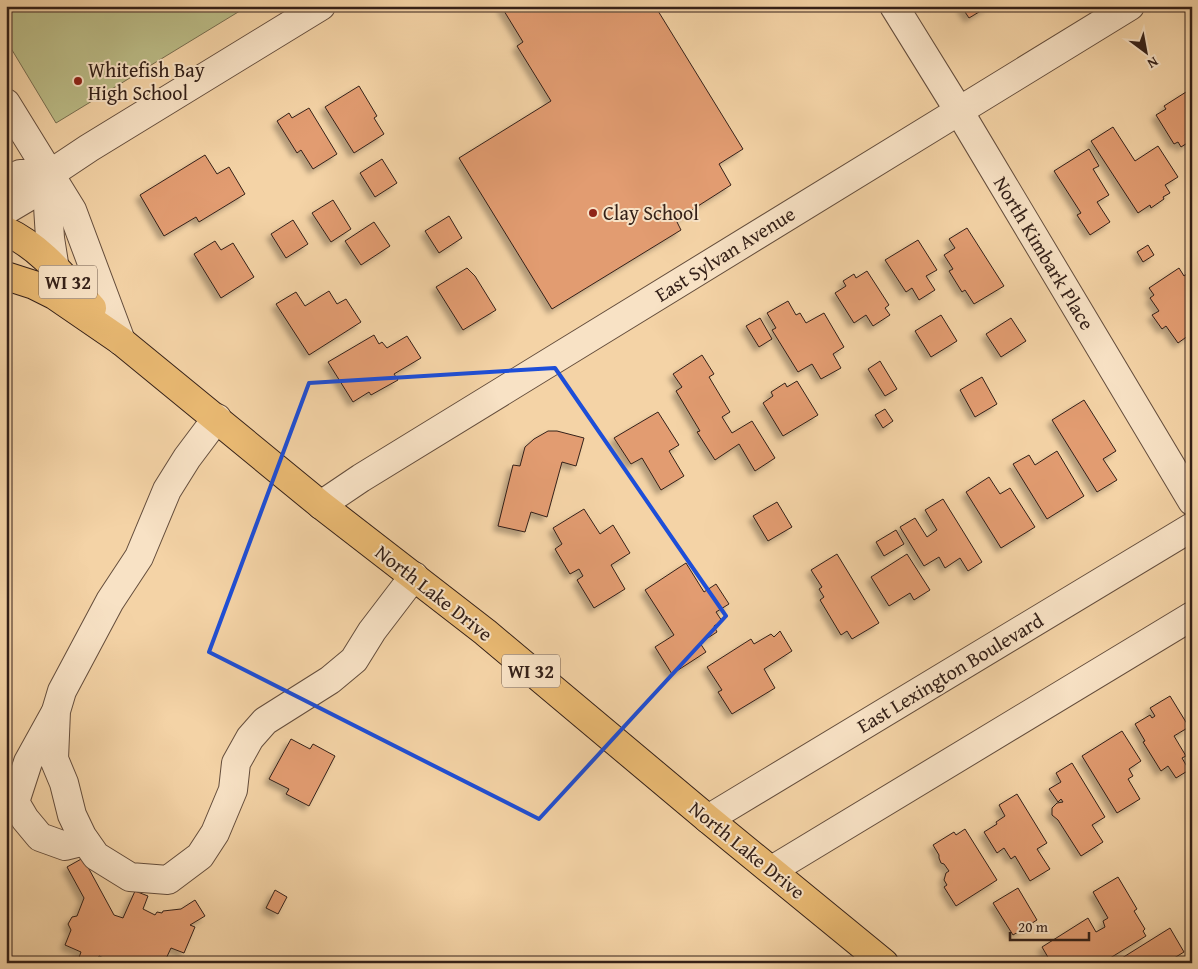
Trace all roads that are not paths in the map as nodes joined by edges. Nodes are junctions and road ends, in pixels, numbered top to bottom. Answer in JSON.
{"nodes":[{"id":1,"x":321,"y":6,"type":"edge"},
{"id":2,"x":894,"y":6,"type":"edge"},
{"id":3,"x":1130,"y":6,"type":"edge"},
{"id":4,"x":6,"y":103,"type":"edge"},
{"id":5,"x":959,"y":111,"type":"junction"},
{"id":6,"x":50,"y":174,"type":"junction"},
{"id":7,"x":6,"y":182,"type":"edge"},
{"id":8,"x":6,"y":210,"type":"edge"},
{"id":9,"x":6,"y":231,"type":"edge"},
{"id":10,"x":54,"y":267,"type":"junction"},
{"id":11,"x":6,"y":276,"type":"edge"},
{"id":12,"x":59,"y":298,"type":"junction"},
{"id":13,"x":121,"y":341,"type":"junction"},
{"id":14,"x":217,"y":418,"type":"junction"},
{"id":15,"x":1192,"y":501,"type":"edge"},
{"id":16,"x":321,"y":504,"type":"junction"},
{"id":17,"x":1192,"y":526,"type":"edge"},
{"id":18,"x":414,"y":576,"type":"junction"},
{"id":19,"x":1192,"y":616,"type":"edge"},
{"id":20,"x":56,"y":711,"type":"junction"},
{"id":21,"x":708,"y":818,"type":"junction"},
{"id":22,"x":85,"y":841,"type":"junction"},
{"id":23,"x":772,"y":870,"type":"junction"},
{"id":24,"x":884,"y":963,"type":"edge"}],
"edges":[{"from":1,"to":6,"type":"street"},
{"from":2,"to":5,"type":"street","name":"North Kimbark Place"},
{"from":3,"to":5,"type":"street","name":"East Sylvan Avenue"},
{"from":4,"to":6,"type":"street"},
{"from":5,"to":15,"type":"street","name":"North Kimbark Place"},
{"from":5,"to":16,"type":"street","name":"East Sylvan Avenue"},
{"from":6,"to":7,"type":"street"},
{"from":6,"to":8,"type":"street"},
{"from":6,"to":10,"type":"street"},
{"from":6,"to":13,"type":"street"},
{"from":9,"to":10,"type":"main road","name":"North Lake Drive","number":"WI 32"},
{"from":10,"to":12,"type":"street"},
{"from":10,"to":13,"type":"main road","name":"North Lake Drive","number":"WI 32"},
{"from":11,"to":12,"type":"main road","name":"North Lake Drive","number":"WI 32"},
{"from":12,"to":13,"type":"main road","name":"North Lake Drive","number":"WI 32"},
{"from":13,"to":14,"type":"main road","name":"North Lake Drive","number":"WI 32"},
{"from":14,"to":16,"type":"main road","name":"North Lake Drive","number":"WI 32"},
{"from":14,"to":20,"type":"street"},
{"from":16,"to":18,"type":"main road","name":"North Lake Drive","number":"WI 32"},
{"from":17,"to":21,"type":"street","name":"East Lexington Boulevard"},
{"from":18,"to":21,"type":"main road","name":"North Lake Drive","number":"WI 32"},
{"from":18,"to":22,"type":"street"},
{"from":19,"to":23,"type":"street"},
{"from":20,"to":22,"type":"street"},
{"from":20,"to":22,"type":"street"},
{"from":21,"to":23,"type":"main road","name":"North Lake Drive","number":"WI 32"},
{"from":23,"to":24,"type":"main road","name":"North Lake Drive","number":"WI 32"}]}
